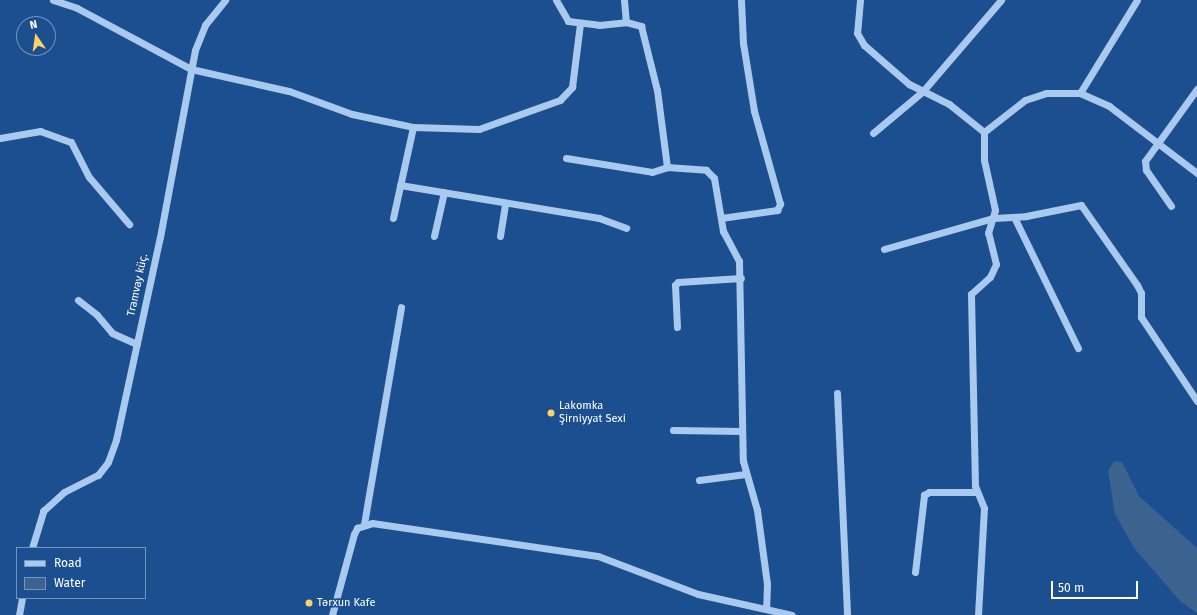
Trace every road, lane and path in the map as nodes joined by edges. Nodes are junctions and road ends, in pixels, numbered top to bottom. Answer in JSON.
{"nodes":[{"id":1,"x":53,"y":0,"type":"edge"},
{"id":2,"x":225,"y":0,"type":"edge"},
{"id":3,"x":556,"y":0,"type":"edge"},
{"id":4,"x":624,"y":0,"type":"edge"},
{"id":5,"x":740,"y":0,"type":"edge"},
{"id":6,"x":860,"y":0,"type":"edge"},
{"id":7,"x":1001,"y":0,"type":"edge"},
{"id":8,"x":1137,"y":0,"type":"edge"},
{"id":9,"x":626,"y":22,"type":"junction"},
{"id":10,"x":580,"y":24,"type":"junction"},
{"id":11,"x":191,"y":69,"type":"junction"},
{"id":12,"x":1197,"y":88,"type":"edge"},
{"id":13,"x":923,"y":91,"type":"junction"},
{"id":14,"x":1080,"y":93,"type":"junction"},
{"id":15,"x":413,"y":128,"type":"junction"},
{"id":16,"x":984,"y":132,"type":"junction"},
{"id":17,"x":874,"y":133,"type":"dead end"},
{"id":18,"x":0,"y":138,"type":"edge"},
{"id":19,"x":1159,"y":145,"type":"junction"},
{"id":20,"x":566,"y":158,"type":"dead end"},
{"id":21,"x":667,"y":167,"type":"junction"},
{"id":22,"x":1197,"y":173,"type":"edge"},
{"id":23,"x":400,"y":185,"type":"junction"},
{"id":24,"x":444,"y":192,"type":"junction"},
{"id":25,"x":504,"y":203,"type":"junction"},
{"id":26,"x":1171,"y":206,"type":"dead end"},
{"id":27,"x":1014,"y":217,"type":"junction"},
{"id":28,"x":393,"y":218,"type":"dead end"},
{"id":29,"x":721,"y":218,"type":"junction"},
{"id":30,"x":993,"y":218,"type":"junction"},
{"id":31,"x":130,"y":224,"type":"dead end"},
{"id":32,"x":626,"y":228,"type":"dead end"},
{"id":33,"x":434,"y":236,"type":"dead end"},
{"id":34,"x":500,"y":236,"type":"dead end"},
{"id":35,"x":884,"y":249,"type":"dead end"},
{"id":36,"x":741,"y":278,"type":"junction"},
{"id":37,"x":78,"y":300,"type":"dead end"},
{"id":38,"x":401,"y":307,"type":"dead end"},
{"id":39,"x":677,"y":327,"type":"dead end"},
{"id":40,"x":137,"y":344,"type":"junction"},
{"id":41,"x":1078,"y":348,"type":"dead end"},
{"id":42,"x":837,"y":393,"type":"dead end"},
{"id":43,"x":1197,"y":401,"type":"edge"},
{"id":44,"x":673,"y":430,"type":"dead end"},
{"id":45,"x":742,"y":431,"type":"junction"},
{"id":46,"x":746,"y":474,"type":"junction"},
{"id":47,"x":699,"y":480,"type":"dead end"},
{"id":48,"x":977,"y":492,"type":"junction"},
{"id":49,"x":364,"y":524,"type":"junction"},
{"id":50,"x":32,"y":547,"type":"edge"},
{"id":51,"x":915,"y":572,"type":"dead end"},
{"id":52,"x":22,"y":599,"type":"edge"},
{"id":53,"x":766,"y":609,"type":"junction"},
{"id":54,"x":19,"y":615,"type":"edge"},
{"id":55,"x":332,"y":615,"type":"edge"},
{"id":56,"x":792,"y":615,"type":"edge"},
{"id":57,"x":846,"y":615,"type":"edge"},
{"id":58,"x":978,"y":615,"type":"edge"}],
"edges":[{"from":1,"to":11,"type":"street"},
{"from":2,"to":11,"type":"street","name":"Tramvay küç."},
{"from":3,"to":10,"type":"street"},
{"from":4,"to":9,"type":"street"},
{"from":5,"to":29,"type":"street"},
{"from":6,"to":13,"type":"street"},
{"from":7,"to":13,"type":"street"},
{"from":8,"to":14,"type":"street"},
{"from":9,"to":10,"type":"street"},
{"from":9,"to":21,"type":"street"},
{"from":10,"to":15,"type":"street"},
{"from":11,"to":15,"type":"street"},
{"from":11,"to":40,"type":"street","name":"Tramvay küç."},
{"from":12,"to":19,"type":"street"},
{"from":13,"to":16,"type":"street"},
{"from":13,"to":17,"type":"street"},
{"from":14,"to":16,"type":"street"},
{"from":14,"to":19,"type":"street"},
{"from":15,"to":23,"type":"street"},
{"from":16,"to":30,"type":"street"},
{"from":18,"to":31,"type":"street"},
{"from":19,"to":22,"type":"street"},
{"from":19,"to":26,"type":"street"},
{"from":20,"to":21,"type":"street"},
{"from":21,"to":29,"type":"street"},
{"from":23,"to":24,"type":"street"},
{"from":23,"to":28,"type":"street"},
{"from":24,"to":25,"type":"street"},
{"from":24,"to":33,"type":"street"},
{"from":25,"to":32,"type":"street"},
{"from":25,"to":34,"type":"street"},
{"from":27,"to":30,"type":"street"},
{"from":27,"to":41,"type":"street"},
{"from":27,"to":43,"type":"street"},
{"from":29,"to":36,"type":"street"},
{"from":30,"to":35,"type":"street"},
{"from":30,"to":48,"type":"street"},
{"from":36,"to":39,"type":"street"},
{"from":36,"to":45,"type":"street"},
{"from":37,"to":40,"type":"street"},
{"from":38,"to":49,"type":"street"},
{"from":40,"to":50,"type":"street","name":"Tramvay küç."},
{"from":42,"to":57,"type":"street"},
{"from":44,"to":45,"type":"street"},
{"from":45,"to":46,"type":"street"},
{"from":46,"to":47,"type":"street"},
{"from":46,"to":53,"type":"street"},
{"from":48,"to":51,"type":"street"},
{"from":48,"to":58,"type":"street"},
{"from":49,"to":53,"type":"street"},
{"from":49,"to":55,"type":"street"},
{"from":52,"to":54,"type":"street"},
{"from":53,"to":56,"type":"street"}]}
